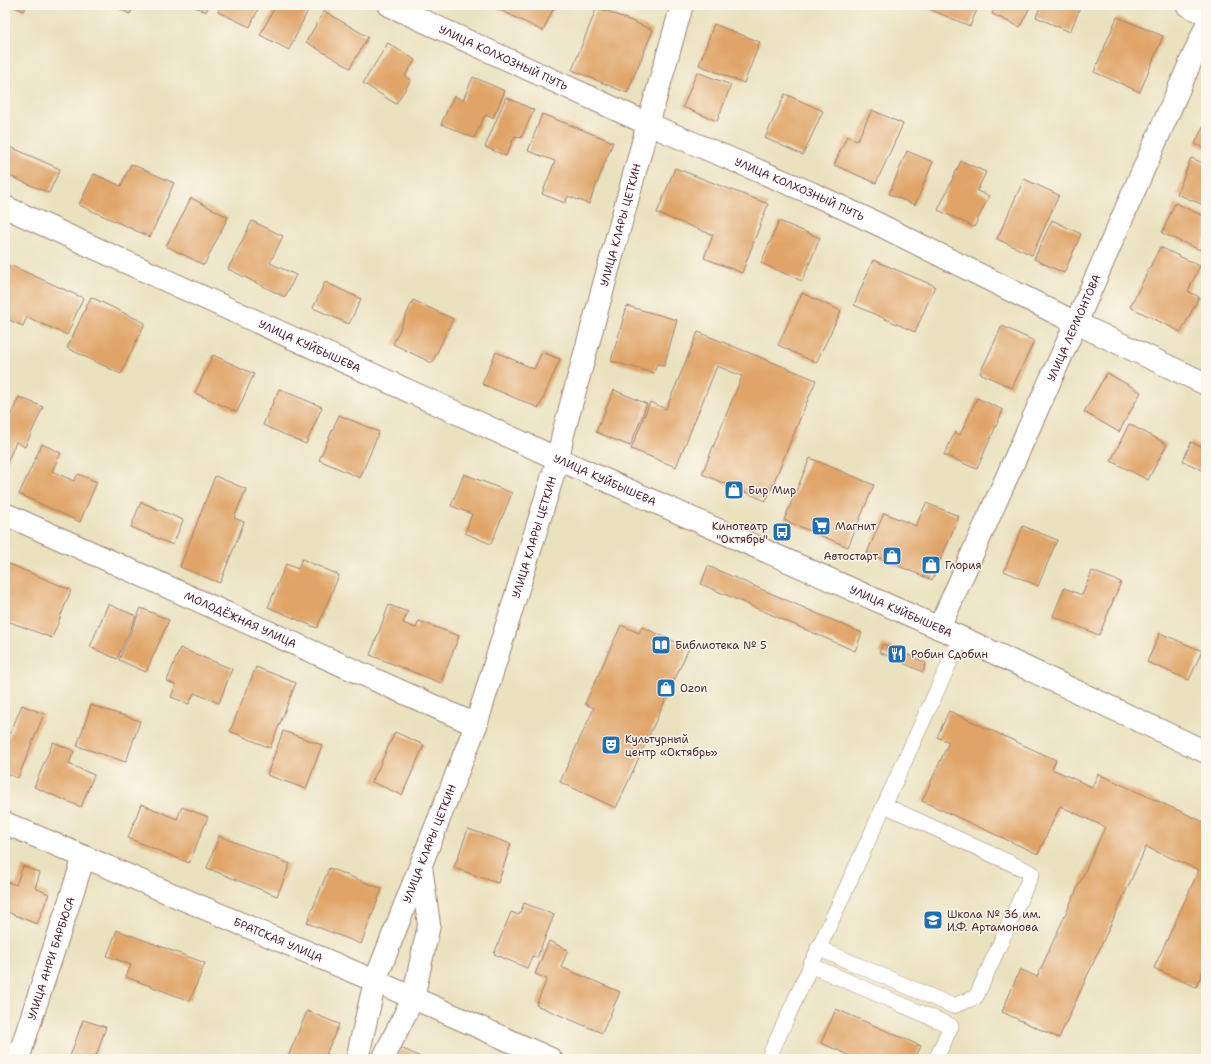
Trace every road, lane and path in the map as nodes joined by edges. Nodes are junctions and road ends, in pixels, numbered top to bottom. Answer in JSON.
{"nodes":[{"id":1,"x":389,"y":5,"type":"edge"},
{"id":2,"x":682,"y":5,"type":"edge"},
{"id":3,"x":1187,"y":5,"type":"edge"},
{"id":4,"x":1206,"y":14,"type":"edge"},
{"id":5,"x":1206,"y":27,"type":"edge"},
{"id":6,"x":648,"y":124,"type":"junction"},
{"id":7,"x":5,"y":207,"type":"edge"},
{"id":8,"x":1076,"y":323,"type":"junction"},
{"id":9,"x":1206,"y":384,"type":"edge"},
{"id":10,"x":558,"y":459,"type":"junction"},
{"id":11,"x":5,"y":514,"type":"edge"},
{"id":12,"x":939,"y":628,"type":"junction"},
{"id":13,"x":960,"y":638,"type":"junction"},
{"id":14,"x":476,"y":725,"type":"junction"},
{"id":15,"x":1206,"y":752,"type":"edge"},
{"id":16,"x":884,"y":805,"type":"junction"},
{"id":17,"x":5,"y":823,"type":"edge"},
{"id":18,"x":84,"y":857,"type":"junction"},
{"id":19,"x":420,"y":865,"type":"junction"},
{"id":20,"x":818,"y":948,"type":"junction"},
{"id":21,"x":810,"y":965,"type":"junction"},
{"id":22,"x":374,"y":981,"type":"junction"},
{"id":23,"x":414,"y":998,"type":"junction"},
{"id":24,"x":18,"y":1059,"type":"edge"},
{"id":25,"x":357,"y":1059,"type":"edge"},
{"id":26,"x":383,"y":1059,"type":"edge"},
{"id":27,"x":550,"y":1059,"type":"edge"},
{"id":28,"x":768,"y":1059,"type":"edge"},
{"id":29,"x":936,"y":1059,"type":"edge"}],
"edges":[{"from":1,"to":6,"type":"street","name":"УЛИЦА КОЛХОЗНЫЙ ПУТЬ"},
{"from":2,"to":6,"type":"street","name":"УЛИЦА КЛАРЫ ЦЕТКИН"},
{"from":3,"to":4,"type":"street"},
{"from":5,"to":8,"type":"street","name":"УЛИЦА ЛЕРМОНТОВА"},
{"from":6,"to":8,"type":"street","name":"УЛИЦА КОЛХОЗНЫЙ ПУТЬ"},
{"from":6,"to":10,"type":"street","name":"УЛИЦА КЛАРЫ ЦЕТКИН"},
{"from":7,"to":10,"type":"street","name":"УЛИЦА КУЙБЫШЕВА"},
{"from":8,"to":9,"type":"street","name":"УЛИЦА КОЛХОЗНЫЙ ПУТЬ"},
{"from":8,"to":12,"type":"street","name":"УЛИЦА ЛЕРМОНТОВА"},
{"from":10,"to":12,"type":"street","name":"УЛИЦА КУЙБЫШЕВА"},
{"from":10,"to":14,"type":"street","name":"УЛИЦА КЛАРЫ ЦЕТКИН"},
{"from":11,"to":14,"type":"street","name":"МОЛОДЁЖНАЯ УЛИЦА"},
{"from":12,"to":13,"type":"street","name":"УЛИЦА КУЙБЫШЕВА"},
{"from":13,"to":15,"type":"street","name":"УЛИЦА КУЙБЫШЕВА"},
{"from":13,"to":16,"type":"lane"},
{"from":14,"to":19,"type":"street","name":"УЛИЦА КЛАРЫ ЦЕТКИН"},
{"from":16,"to":20,"type":"lane"},
{"from":16,"to":20,"type":"lane"},
{"from":17,"to":18,"type":"street","name":"БРАТСКАЯ УЛИЦА"},
{"from":18,"to":22,"type":"street","name":"БРАТСКАЯ УЛИЦА"},
{"from":18,"to":24,"type":"street","name":"УЛИЦА АНРИ БАРБЮСА"},
{"from":19,"to":22,"type":"street","name":"УЛИЦА КЛАРЫ ЦЕТКИН"},
{"from":19,"to":23,"type":"street"},
{"from":20,"to":21,"type":"lane"},
{"from":21,"to":28,"type":"lane"},
{"from":21,"to":29,"type":"lane"},
{"from":22,"to":23,"type":"street","name":"БРАТСКАЯ УЛИЦА"},
{"from":22,"to":25,"type":"street","name":"УЛИЦА КЛАРЫ ЦЕТКИН"},
{"from":23,"to":26,"type":"street"},
{"from":23,"to":27,"type":"street","name":"БРАТСКАЯ УЛИЦА"}]}
